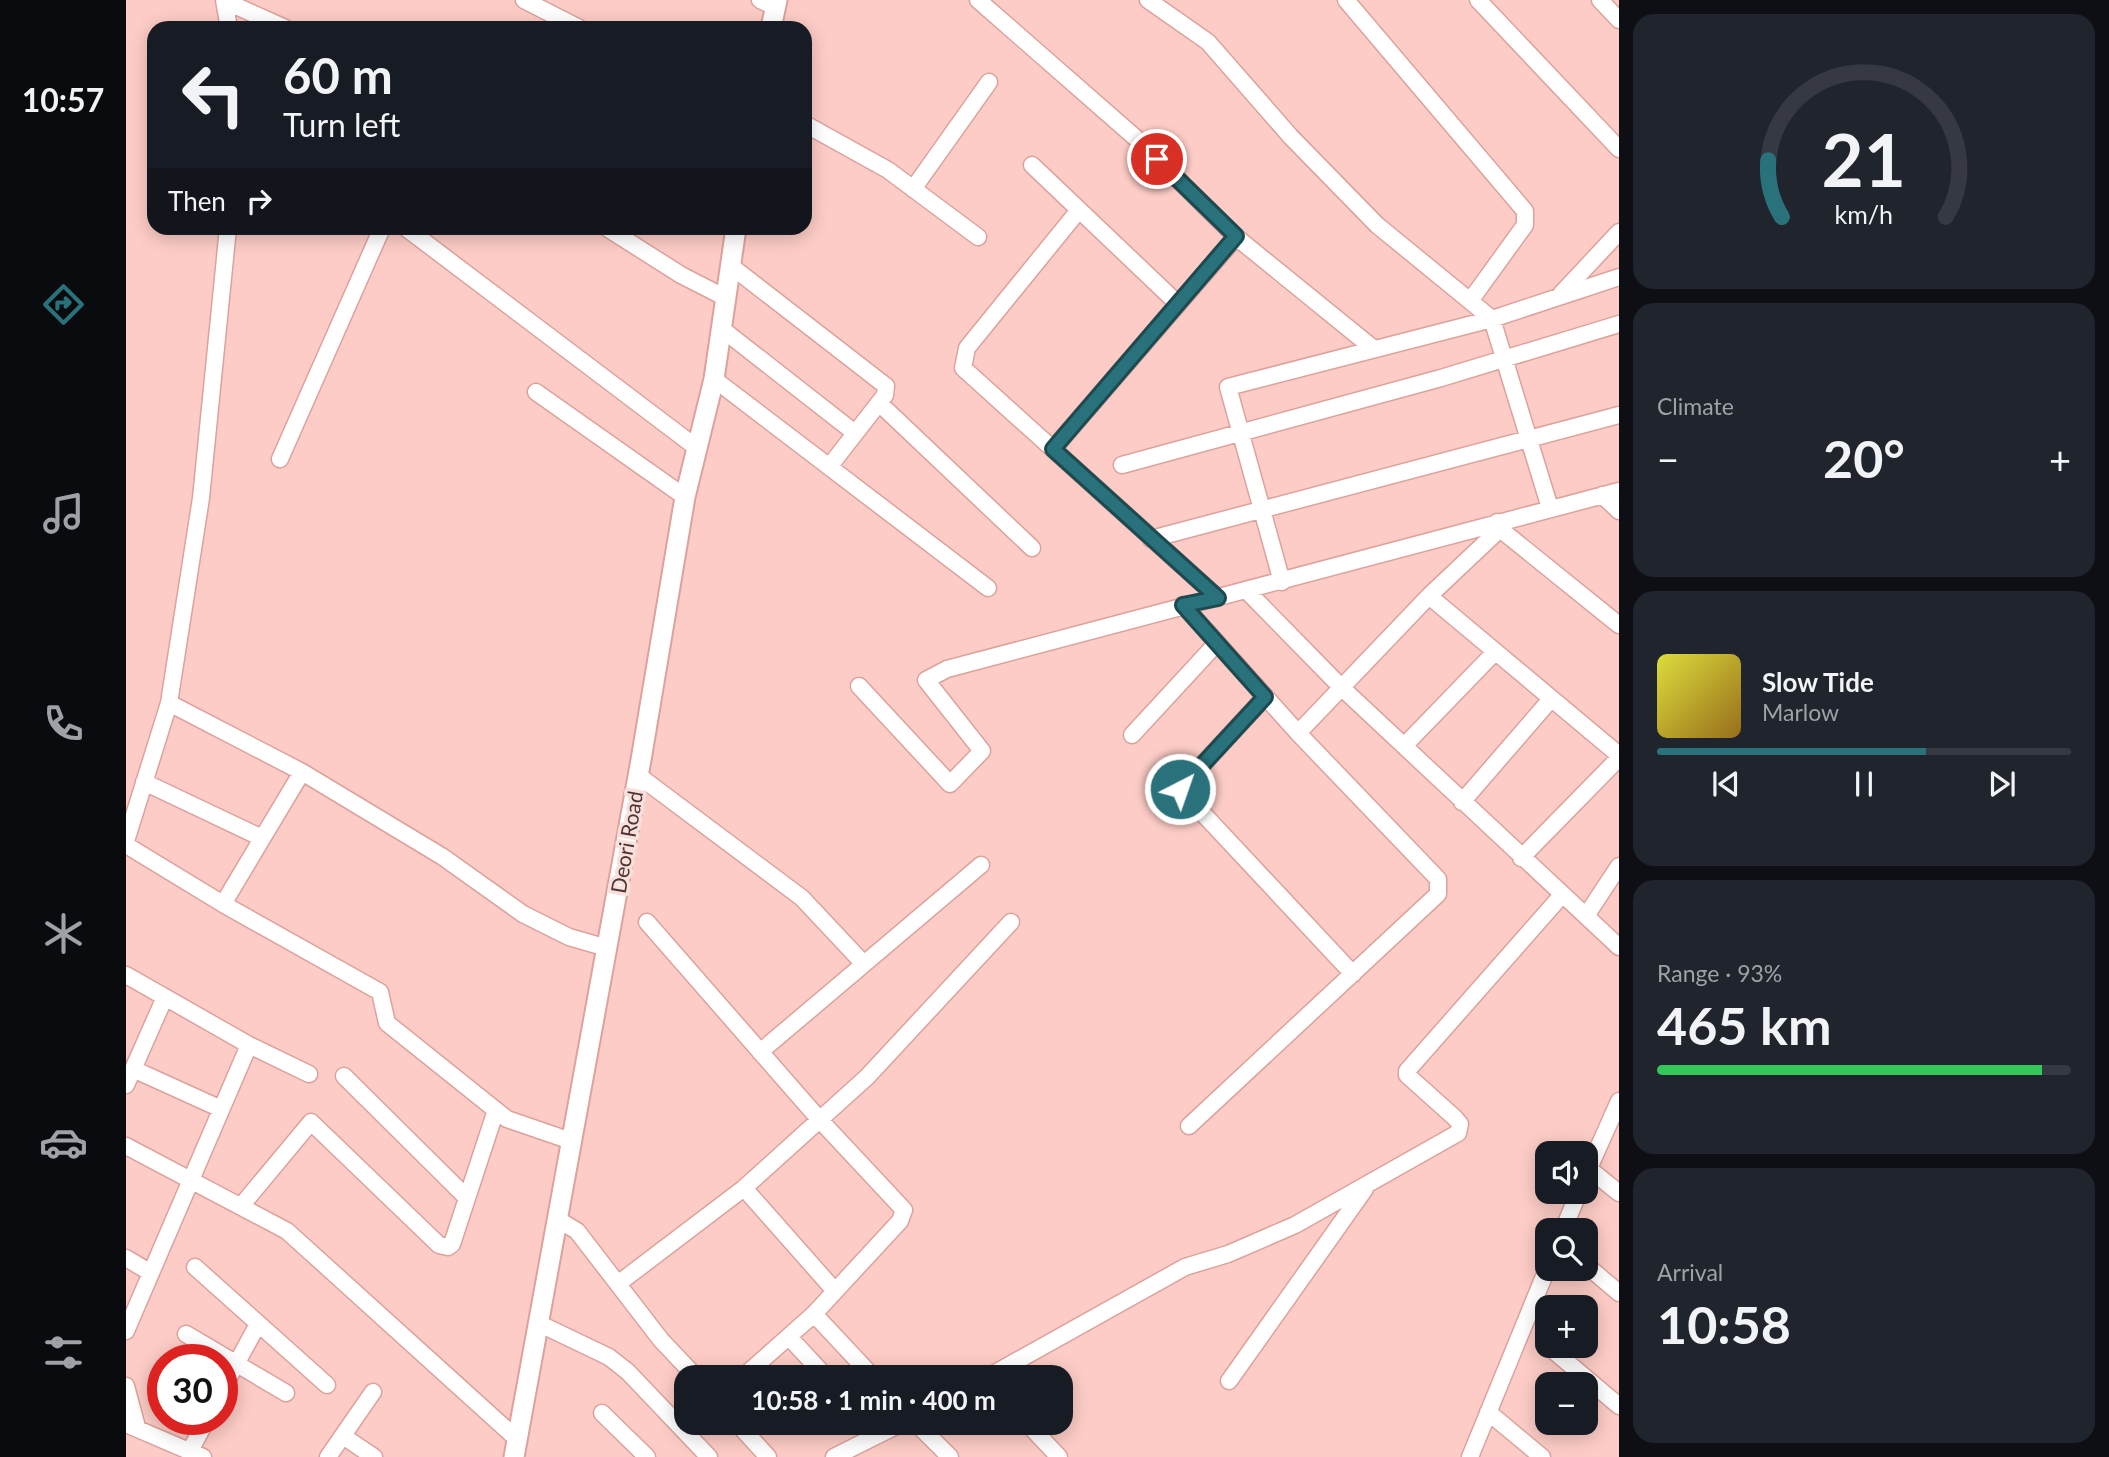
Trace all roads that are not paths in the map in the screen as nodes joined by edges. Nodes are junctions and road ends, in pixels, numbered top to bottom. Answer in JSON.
{"nodes":[{"id":1,"x":225,"y":0,"type":"edge"},
{"id":2,"x":524,"y":0,"type":"edge"},
{"id":3,"x":978,"y":0,"type":"edge"},
{"id":4,"x":1346,"y":0,"type":"edge"},
{"id":5,"x":1478,"y":0,"type":"edge"},
{"id":6,"x":1600,"y":0,"type":"edge"},
{"id":7,"x":771,"y":2,"type":"edge"},
{"id":8,"x":1158,"y":2,"type":"edge"},
{"id":9,"x":1619,"y":20,"type":"edge"},
{"id":10,"x":228,"y":21,"type":"edge"},
{"id":11,"x":270,"y":21,"type":"edge"},
{"id":12,"x":565,"y":21,"type":"edge"},
{"id":13,"x":771,"y":21,"type":"edge"},
{"id":14,"x":989,"y":82,"type":"dead end"},
{"id":15,"x":812,"y":128,"type":"edge"},
{"id":16,"x":1619,"y":149,"type":"edge"},
{"id":17,"x":1032,"y":165,"type":"dead end"},
{"id":18,"x":913,"y":189,"type":"junction"},
{"id":19,"x":1079,"y":210,"type":"junction"},
{"id":20,"x":1619,"y":232,"type":"edge"},
{"id":21,"x":227,"y":235,"type":"edge"},
{"id":22,"x":379,"y":235,"type":"edge"},
{"id":23,"x":415,"y":235,"type":"edge"},
{"id":24,"x":618,"y":235,"type":"edge"},
{"id":25,"x":735,"y":235,"type":"edge"},
{"id":26,"x":1236,"y":236,"type":"junction"},
{"id":27,"x":978,"y":237,"type":"dead end"},
{"id":28,"x":731,"y":266,"type":"junction"},
{"id":29,"x":1619,"y":278,"type":"edge"},
{"id":30,"x":1559,"y":296,"type":"junction"},
{"id":31,"x":726,"y":298,"type":"junction"},
{"id":32,"x":1470,"y":301,"type":"junction"},
{"id":33,"x":1177,"y":303,"type":"junction"},
{"id":34,"x":1492,"y":319,"type":"junction"},
{"id":35,"x":1619,"y":324,"type":"edge"},
{"id":36,"x":722,"y":329,"type":"junction"},
{"id":37,"x":1374,"y":349,"type":"junction"},
{"id":38,"x":1506,"y":358,"type":"junction"},
{"id":39,"x":714,"y":379,"type":"junction"},
{"id":40,"x":536,"y":392,"type":"dead end"},
{"id":41,"x":878,"y":403,"type":"junction"},
{"id":42,"x":1619,"y":415,"type":"edge"},
{"id":43,"x":1239,"y":430,"type":"junction"},
{"id":44,"x":855,"y":433,"type":"junction"},
{"id":45,"x":1528,"y":437,"type":"junction"},
{"id":46,"x":697,"y":448,"type":"junction"},
{"id":47,"x":1053,"y":449,"type":"junction"},
{"id":48,"x":280,"y":459,"type":"dead end"},
{"id":49,"x":1122,"y":464,"type":"dead end"},
{"id":50,"x":829,"y":467,"type":"junction"},
{"id":51,"x":1619,"y":491,"type":"edge"},
{"id":52,"x":1602,"y":495,"type":"junction"},
{"id":53,"x":685,"y":498,"type":"junction"},
{"id":54,"x":1262,"y":508,"type":"junction"},
{"id":55,"x":1550,"y":508,"type":"junction"},
{"id":56,"x":1619,"y":511,"type":"edge"},
{"id":57,"x":1498,"y":525,"type":"junction"},
{"id":58,"x":1151,"y":539,"type":"junction"},
{"id":59,"x":1032,"y":548,"type":"dead end"},
{"id":60,"x":1282,"y":582,"type":"junction"},
{"id":61,"x":988,"y":588,"type":"dead end"},
{"id":62,"x":1247,"y":591,"type":"junction"},
{"id":63,"x":1429,"y":596,"type":"junction"},
{"id":64,"x":1218,"y":598,"type":"junction"},
{"id":65,"x":1183,"y":605,"type":"junction"},
{"id":66,"x":1619,"y":625,"type":"edge"},
{"id":67,"x":1216,"y":644,"type":"junction"},
{"id":68,"x":1495,"y":652,"type":"junction"},
{"id":69,"x":859,"y":686,"type":"dead end"},
{"id":70,"x":1341,"y":687,"type":"junction"},
{"id":71,"x":1265,"y":697,"type":"junction"},
{"id":72,"x":1551,"y":699,"type":"junction"},
{"id":73,"x":169,"y":703,"type":"junction"},
{"id":74,"x":1298,"y":733,"type":"junction"},
{"id":75,"x":1132,"y":735,"type":"dead end"},
{"id":76,"x":1404,"y":746,"type":"junction"},
{"id":77,"x":1619,"y":757,"type":"edge"},
{"id":78,"x":302,"y":772,"type":"junction"},
{"id":79,"x":639,"y":776,"type":"junction"},
{"id":80,"x":144,"y":782,"type":"junction"},
{"id":81,"x":1462,"y":802,"type":"junction"},
{"id":82,"x":262,"y":838,"type":"junction"},
{"id":83,"x":126,"y":843,"type":"edge"},
{"id":84,"x":1521,"y":858,"type":"junction"},
{"id":85,"x":981,"y":865,"type":"dead end"},
{"id":86,"x":1619,"y":866,"type":"edge"},
{"id":87,"x":1562,"y":895,"type":"junction"},
{"id":88,"x":223,"y":904,"type":"junction"},
{"id":89,"x":1586,"y":916,"type":"junction"},
{"id":90,"x":647,"y":922,"type":"dead end"},
{"id":91,"x":1011,"y":922,"type":"dead end"},
{"id":92,"x":1619,"y":947,"type":"edge"},
{"id":93,"x":607,"y":948,"type":"junction"},
{"id":94,"x":863,"y":963,"type":"junction"},
{"id":95,"x":1353,"y":974,"type":"junction"},
{"id":96,"x":126,"y":975,"type":"edge"},
{"id":97,"x":164,"y":997,"type":"junction"},
{"id":98,"x":249,"y":1045,"type":"junction"},
{"id":99,"x":760,"y":1052,"type":"junction"},
{"id":100,"x":309,"y":1074,"type":"dead end"},
{"id":101,"x":344,"y":1076,"type":"dead end"},
{"id":102,"x":129,"y":1077,"type":"edge"},
{"id":103,"x":1619,"y":1101,"type":"edge"},
{"id":104,"x":219,"y":1108,"type":"junction"},
{"id":105,"x":496,"y":1110,"type":"junction"},
{"id":106,"x":819,"y":1119,"type":"junction"},
{"id":107,"x":1189,"y":1126,"type":"dead end"},
{"id":108,"x":571,"y":1142,"type":"junction"},
{"id":109,"x":126,"y":1146,"type":"edge"},
{"id":110,"x":1598,"y":1147,"type":"edge"},
{"id":111,"x":189,"y":1178,"type":"junction"},
{"id":112,"x":1598,"y":1179,"type":"edge"},
{"id":113,"x":1369,"y":1184,"type":"junction"},
{"id":114,"x":744,"y":1188,"type":"junction"},
{"id":115,"x":1619,"y":1193,"type":"edge"},
{"id":116,"x":466,"y":1197,"type":"junction"},
{"id":117,"x":241,"y":1206,"type":"junction"},
{"id":118,"x":557,"y":1219,"type":"junction"},
{"id":119,"x":126,"y":1258,"type":"edge"},
{"id":120,"x":195,"y":1267,"type":"dead end"},
{"id":121,"x":151,"y":1273,"type":"junction"},
{"id":122,"x":1598,"y":1275,"type":"edge"},
{"id":123,"x":1542,"y":1281,"type":"edge"},
{"id":124,"x":619,"y":1283,"type":"junction"},
{"id":125,"x":835,"y":1291,"type":"junction"},
{"id":126,"x":1619,"y":1293,"type":"edge"},
{"id":127,"x":814,"y":1314,"type":"junction"},
{"id":128,"x":538,"y":1323,"type":"junction"},
{"id":129,"x":258,"y":1324,"type":"junction"},
{"id":130,"x":1524,"y":1325,"type":"junction"},
{"id":131,"x":126,"y":1331,"type":"edge"},
{"id":132,"x":186,"y":1334,"type":"dead end"},
{"id":133,"x":1535,"y":1335,"type":"edge"},
{"id":134,"x":789,"y":1337,"type":"junction"},
{"id":135,"x":203,"y":1344,"type":"edge"},
{"id":136,"x":1562,"y":1358,"type":"edge"},
{"id":137,"x":238,"y":1360,"type":"edge"},
{"id":138,"x":238,"y":1365,"type":"edge"},
{"id":139,"x":685,"y":1365,"type":"edge"},
{"id":140,"x":759,"y":1365,"type":"edge"},
{"id":141,"x":815,"y":1365,"type":"edge"},
{"id":142,"x":862,"y":1365,"type":"edge"},
{"id":143,"x":1009,"y":1365,"type":"edge"},
{"id":144,"x":1229,"y":1381,"type":"dead end"},
{"id":145,"x":327,"y":1385,"type":"dead end"},
{"id":146,"x":126,"y":1386,"type":"edge"},
{"id":147,"x":373,"y":1392,"type":"dead end"},
{"id":148,"x":286,"y":1393,"type":"dead end"},
{"id":149,"x":1619,"y":1406,"type":"edge"},
{"id":150,"x":1488,"y":1412,"type":"junction"},
{"id":151,"x":602,"y":1413,"type":"dead end"},
{"id":152,"x":131,"y":1426,"type":"edge"},
{"id":153,"x":202,"y":1435,"type":"edge"},
{"id":154,"x":748,"y":1435,"type":"edge"},
{"id":155,"x":878,"y":1435,"type":"edge"},
{"id":156,"x":928,"y":1435,"type":"edge"},
{"id":157,"x":1038,"y":1435,"type":"edge"},
{"id":158,"x":343,"y":1436,"type":"junction"},
{"id":159,"x":515,"y":1448,"type":"edge"},
{"id":160,"x":196,"y":1454,"type":"edge"},
{"id":161,"x":328,"y":1457,"type":"edge"},
{"id":162,"x":374,"y":1457,"type":"edge"},
{"id":163,"x":647,"y":1457,"type":"edge"},
{"id":164,"x":709,"y":1457,"type":"edge"},
{"id":165,"x":768,"y":1457,"type":"edge"},
{"id":166,"x":834,"y":1457,"type":"edge"},
{"id":167,"x":950,"y":1457,"type":"edge"},
{"id":168,"x":1059,"y":1457,"type":"edge"},
{"id":169,"x":1470,"y":1457,"type":"edge"},
{"id":170,"x":1542,"y":1457,"type":"edge"}],
"edges":[{"from":1,"to":10,"type":"street"},
{"from":1,"to":11,"type":"street"},
{"from":2,"to":12,"type":"street"},
{"from":3,"to":26,"type":"street"},
{"from":4,"to":32,"type":"street"},
{"from":5,"to":16,"type":"street"},
{"from":6,"to":9,"type":"street"},
{"from":7,"to":13,"type":"street"},
{"from":8,"to":32,"type":"street"},
{"from":14,"to":18,"type":"street"},
{"from":15,"to":18,"type":"street"},
{"from":17,"to":19,"type":"street"},
{"from":18,"to":27,"type":"street"},
{"from":19,"to":33,"type":"street"},
{"from":19,"to":47,"type":"street"},
{"from":20,"to":30,"type":"street"},
{"from":21,"to":73,"type":"street"},
{"from":22,"to":48,"type":"street"},
{"from":23,"to":46,"type":"street"},
{"from":24,"to":31,"type":"street"},
{"from":25,"to":28,"type":"street","name":"Deori Road"},
{"from":26,"to":33,"type":"street"},
{"from":26,"to":37,"type":"street"},
{"from":28,"to":31,"type":"street","name":"Deori Road"},
{"from":28,"to":41,"type":"street"},
{"from":29,"to":30,"type":"street"},
{"from":30,"to":34,"type":"street"},
{"from":31,"to":36,"type":"street","name":"Deori Road"},
{"from":32,"to":34,"type":"street"},
{"from":33,"to":47,"type":"street"},
{"from":34,"to":37,"type":"street"},
{"from":34,"to":38,"type":"street"},
{"from":35,"to":38,"type":"street"},
{"from":36,"to":39,"type":"street","name":"Deori Road"},
{"from":36,"to":44,"type":"street"},
{"from":37,"to":43,"type":"street"},
{"from":38,"to":43,"type":"street"},
{"from":38,"to":45,"type":"street"},
{"from":39,"to":46,"type":"street","name":"Deori Road"},
{"from":39,"to":50,"type":"street"},
{"from":40,"to":53,"type":"street"},
{"from":41,"to":44,"type":"street"},
{"from":41,"to":59,"type":"street"},
{"from":42,"to":45,"type":"street"},
{"from":43,"to":49,"type":"street"},
{"from":43,"to":54,"type":"street"},
{"from":44,"to":50,"type":"street"},
{"from":45,"to":54,"type":"street"},
{"from":45,"to":55,"type":"street"},
{"from":46,"to":53,"type":"street","name":"Deori Road"},
{"from":47,"to":58,"type":"street"},
{"from":50,"to":61,"type":"street"},
{"from":51,"to":52,"type":"street"},
{"from":52,"to":55,"type":"street"},
{"from":52,"to":56,"type":"street"},
{"from":53,"to":79,"type":"street","name":"Deori Road"},
{"from":54,"to":58,"type":"street"},
{"from":54,"to":60,"type":"street"},
{"from":55,"to":57,"type":"street"},
{"from":57,"to":60,"type":"street"},
{"from":57,"to":63,"type":"street"},
{"from":57,"to":66,"type":"street"},
{"from":58,"to":64,"type":"street"},
{"from":60,"to":62,"type":"street"},
{"from":62,"to":64,"type":"street"},
{"from":62,"to":70,"type":"street"},
{"from":63,"to":68,"type":"street"},
{"from":63,"to":70,"type":"street"},
{"from":64,"to":65,"type":"street"},
{"from":65,"to":67,"type":"street"},
{"from":65,"to":69,"type":"street"},
{"from":67,"to":71,"type":"street"},
{"from":67,"to":75,"type":"street"},
{"from":68,"to":72,"type":"street"},
{"from":68,"to":76,"type":"street"},
{"from":70,"to":74,"type":"street"},
{"from":70,"to":76,"type":"street"},
{"from":71,"to":74,"type":"street"},
{"from":71,"to":95,"type":"street"},
{"from":72,"to":77,"type":"street"},
{"from":72,"to":81,"type":"street"},
{"from":73,"to":78,"type":"street"},
{"from":73,"to":80,"type":"street"},
{"from":74,"to":95,"type":"street"},
{"from":76,"to":81,"type":"street"},
{"from":77,"to":84,"type":"street"},
{"from":78,"to":82,"type":"street"},
{"from":78,"to":93,"type":"street"},
{"from":79,"to":93,"type":"street","name":"Deori Road"},
{"from":79,"to":94,"type":"street"},
{"from":80,"to":82,"type":"street"},
{"from":80,"to":83,"type":"street"},
{"from":81,"to":84,"type":"street"},
{"from":82,"to":88,"type":"street"},
{"from":83,"to":88,"type":"street"},
{"from":84,"to":87,"type":"street"},
{"from":85,"to":94,"type":"street"},
{"from":86,"to":89,"type":"street"},
{"from":87,"to":89,"type":"street"},
{"from":87,"to":113,"type":"street"},
{"from":88,"to":105,"type":"street"},
{"from":89,"to":92,"type":"street"},
{"from":90,"to":99,"type":"street"},
{"from":91,"to":106,"type":"street"},
{"from":93,"to":108,"type":"street","name":"Deori Road"},
{"from":94,"to":99,"type":"street"},
{"from":95,"to":107,"type":"street"},
{"from":96,"to":97,"type":"street"},
{"from":97,"to":98,"type":"street"},
{"from":97,"to":102,"type":"street"},
{"from":98,"to":100,"type":"street"},
{"from":98,"to":104,"type":"street"},
{"from":99,"to":106,"type":"street"},
{"from":101,"to":116,"type":"street"},
{"from":102,"to":104,"type":"street"},
{"from":103,"to":110,"type":"street"},
{"from":104,"to":111,"type":"street"},
{"from":105,"to":108,"type":"street"},
{"from":105,"to":116,"type":"street"},
{"from":106,"to":114,"type":"street"},
{"from":106,"to":125,"type":"street"},
{"from":108,"to":118,"type":"street","name":"Deori Road"},
{"from":109,"to":111,"type":"street"},
{"from":111,"to":117,"type":"street"},
{"from":111,"to":121,"type":"street"},
{"from":112,"to":115,"type":"street"},
{"from":113,"to":143,"type":"street"},
{"from":113,"to":144,"type":"street"},
{"from":114,"to":124,"type":"street"},
{"from":114,"to":125,"type":"street"},
{"from":116,"to":117,"type":"street"},
{"from":117,"to":159,"type":"street"},
{"from":118,"to":124,"type":"street"},
{"from":118,"to":128,"type":"street","name":"Deori Road"},
{"from":119,"to":121,"type":"street"},
{"from":120,"to":129,"type":"street"},
{"from":121,"to":131,"type":"street"},
{"from":122,"to":126,"type":"street"},
{"from":123,"to":130,"type":"street"},
{"from":124,"to":139,"type":"street"},
{"from":125,"to":127,"type":"street"},
{"from":127,"to":134,"type":"street"},
{"from":127,"to":142,"type":"street"},
{"from":128,"to":159,"type":"street","name":"Deori Road"},
{"from":128,"to":164,"type":"street"},
{"from":129,"to":137,"type":"street"},
{"from":129,"to":145,"type":"street"},
{"from":130,"to":133,"type":"street"},
{"from":130,"to":150,"type":"street"},
{"from":132,"to":135,"type":"street"},
{"from":134,"to":140,"type":"street"},
{"from":134,"to":141,"type":"street"},
{"from":136,"to":149,"type":"street"},
{"from":138,"to":148,"type":"street"},
{"from":146,"to":152,"type":"street"},
{"from":147,"to":158,"type":"street"},
{"from":150,"to":169,"type":"street"},
{"from":150,"to":170,"type":"street"},
{"from":151,"to":163,"type":"street"},
{"from":152,"to":160,"type":"street"},
{"from":153,"to":160,"type":"street"},
{"from":154,"to":165,"type":"street"},
{"from":155,"to":166,"type":"street"},
{"from":156,"to":167,"type":"street"},
{"from":157,"to":168,"type":"street"},
{"from":158,"to":161,"type":"street"},
{"from":158,"to":162,"type":"street"}]}
